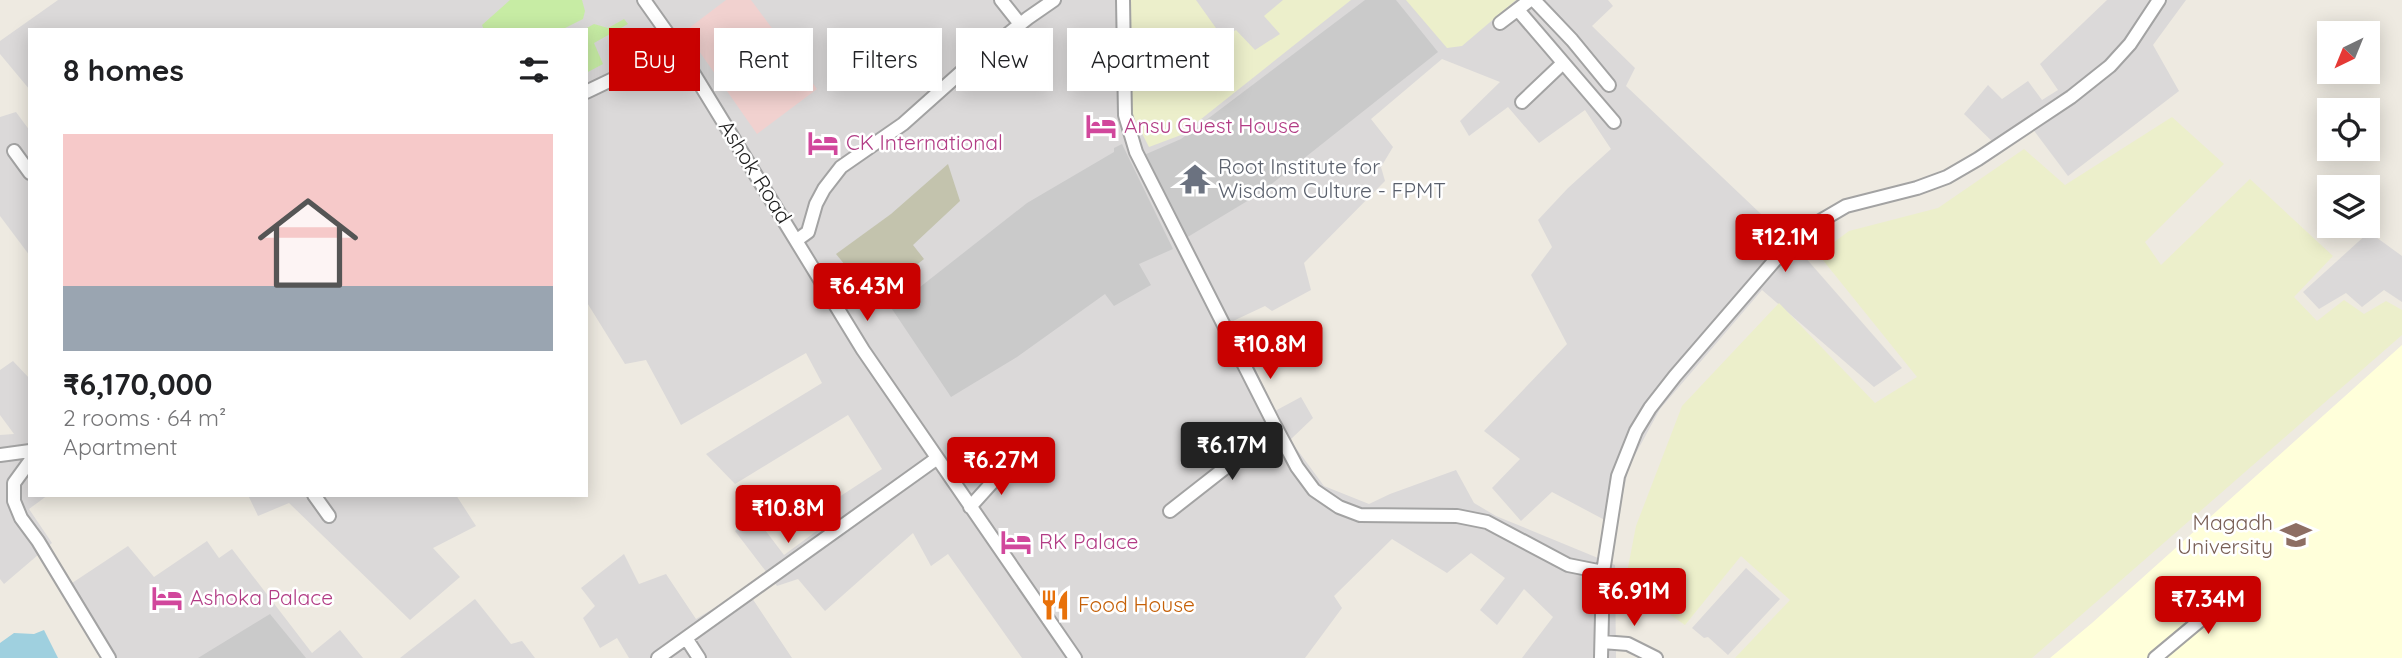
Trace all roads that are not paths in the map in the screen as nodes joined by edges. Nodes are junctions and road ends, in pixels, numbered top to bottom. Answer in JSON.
{"nodes":[{"id":1,"x":644,"y":0,"type":"edge"},
{"id":2,"x":1001,"y":0,"type":"edge"},
{"id":3,"x":1054,"y":0,"type":"edge"},
{"id":4,"x":1123,"y":0,"type":"edge"},
{"id":5,"x":1532,"y":0,"type":"edge"},
{"id":6,"x":2159,"y":0,"type":"edge"},
{"id":7,"x":1518,"y":10,"type":"junction"},
{"id":8,"x":1500,"y":23,"type":"dead end"},
{"id":9,"x":1020,"y":24,"type":"junction"},
{"id":10,"x":664,"y":28,"type":"edge"},
{"id":11,"x":1563,"y":63,"type":"junction"},
{"id":12,"x":609,"y":81,"type":"edge"},
{"id":13,"x":700,"y":83,"type":"edge"},
{"id":14,"x":1609,"y":85,"type":"dead end"},
{"id":15,"x":588,"y":91,"type":"edge"},
{"id":16,"x":1522,"y":102,"type":"dead end"},
{"id":17,"x":1614,"y":122,"type":"dead end"},
{"id":18,"x":14,"y":151,"type":"dead end"},
{"id":19,"x":28,"y":170,"type":"edge"},
{"id":20,"x":797,"y":240,"type":"junction"},
{"id":21,"x":1276,"y":428,"type":"junction"},
{"id":22,"x":28,"y":450,"type":"edge"},
{"id":23,"x":0,"y":455,"type":"edge"},
{"id":24,"x":936,"y":459,"type":"junction"},
{"id":25,"x":28,"y":464,"type":"edge"},
{"id":26,"x":1008,"y":465,"type":"dead end"},
{"id":27,"x":315,"y":497,"type":"edge"},
{"id":28,"x":970,"y":507,"type":"junction"},
{"id":29,"x":1170,"y":511,"type":"dead end"},
{"id":30,"x":329,"y":516,"type":"dead end"},
{"id":31,"x":1603,"y":572,"type":"junction"},
{"id":32,"x":2239,"y":588,"type":"dead end"},
{"id":33,"x":686,"y":638,"type":"junction"},
{"id":34,"x":1602,"y":642,"type":"junction"},
{"id":35,"x":109,"y":658,"type":"edge"},
{"id":36,"x":658,"y":658,"type":"edge"},
{"id":37,"x":699,"y":658,"type":"edge"},
{"id":38,"x":1075,"y":658,"type":"edge"},
{"id":39,"x":1601,"y":658,"type":"edge"},
{"id":40,"x":1656,"y":658,"type":"edge"},
{"id":41,"x":2155,"y":658,"type":"edge"}],
"edges":[{"from":1,"to":10,"type":"street","name":"Ashok Road"},
{"from":2,"to":9,"type":"street"},
{"from":3,"to":9,"type":"street"},
{"from":4,"to":21,"type":"street"},
{"from":5,"to":7,"type":"street"},
{"from":5,"to":14,"type":"street"},
{"from":6,"to":31,"type":"street"},
{"from":7,"to":8,"type":"street"},
{"from":7,"to":11,"type":"street"},
{"from":9,"to":20,"type":"street"},
{"from":11,"to":16,"type":"street"},
{"from":11,"to":17,"type":"street"},
{"from":12,"to":15,"type":"street"},
{"from":13,"to":20,"type":"street","name":"Ashok Road"},
{"from":18,"to":19,"type":"street"},
{"from":20,"to":24,"type":"street","name":"Ashok Road"},
{"from":21,"to":29,"type":"street"},
{"from":21,"to":31,"type":"street"},
{"from":22,"to":23,"type":"street"},
{"from":24,"to":28,"type":"street","name":"Ashok Road"},
{"from":24,"to":33,"type":"street"},
{"from":25,"to":35,"type":"street"},
{"from":26,"to":28,"type":"street"},
{"from":27,"to":30,"type":"street"},
{"from":28,"to":38,"type":"street","name":"Ashok Road"},
{"from":31,"to":34,"type":"street"},
{"from":32,"to":41,"type":"street"},
{"from":33,"to":36,"type":"street"},
{"from":33,"to":37,"type":"street"},
{"from":34,"to":39,"type":"street"},
{"from":34,"to":40,"type":"street"}]}
